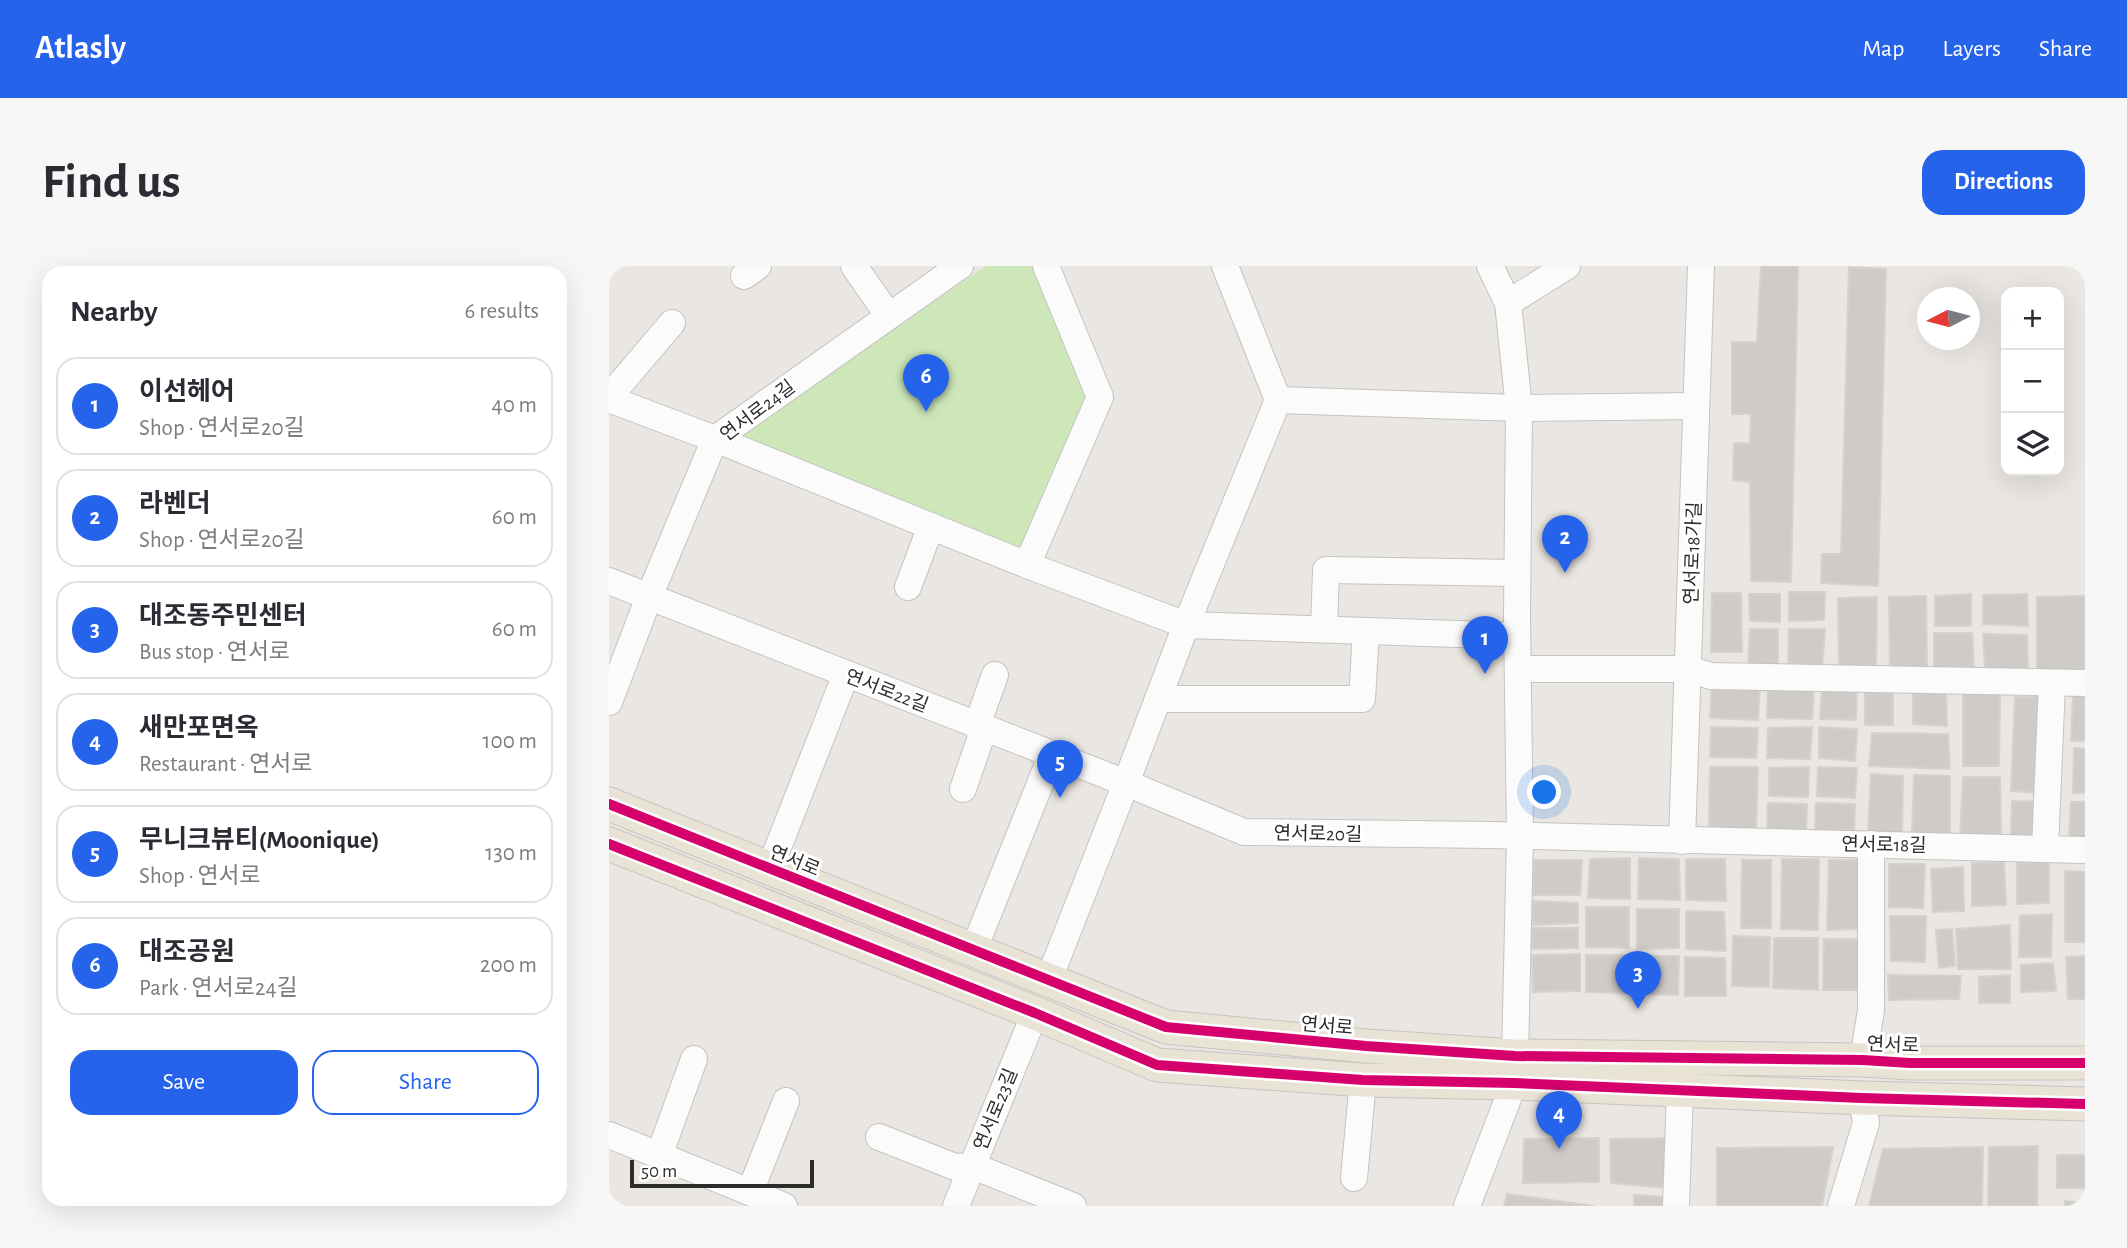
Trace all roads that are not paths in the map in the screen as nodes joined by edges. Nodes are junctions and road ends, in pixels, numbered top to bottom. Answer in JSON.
{"nodes":[{"id":1,"x":854,"y":266,"type":"edge"},
{"id":2,"x":960,"y":266,"type":"edge"},
{"id":3,"x":1046,"y":266,"type":"edge"},
{"id":4,"x":1225,"y":266,"type":"edge"},
{"id":5,"x":1490,"y":266,"type":"edge"},
{"id":6,"x":1567,"y":266,"type":"edge"},
{"id":7,"x":1701,"y":266,"type":"edge"},
{"id":8,"x":1508,"y":303,"type":"junction"},
{"id":9,"x":888,"y":315,"type":"junction"},
{"id":10,"x":672,"y":323,"type":"dead end"},
{"id":11,"x":609,"y":398,"type":"edge"},
{"id":12,"x":1278,"y":400,"type":"junction"},
{"id":13,"x":1696,"y":406,"type":"junction"},
{"id":14,"x":1519,"y":408,"type":"junction"},
{"id":15,"x":715,"y":439,"type":"junction"},
{"id":16,"x":931,"y":526,"type":"junction"},
{"id":17,"x":1027,"y":565,"type":"junction"},
{"id":18,"x":1517,"y":573,"type":"junction"},
{"id":19,"x":609,"y":581,"type":"edge"},
{"id":20,"x":908,"y":587,"type":"dead end"},
{"id":21,"x":649,"y":597,"type":"junction"},
{"id":22,"x":1185,"y":625,"type":"junction"},
{"id":23,"x":1324,"y":629,"type":"junction"},
{"id":24,"x":1366,"y":631,"type":"junction"},
{"id":25,"x":1517,"y":636,"type":"junction"},
{"id":26,"x":1518,"y":669,"type":"junction"},
{"id":27,"x":1688,"y":669,"type":"junction"},
{"id":28,"x":846,"y":674,"type":"junction"},
{"id":29,"x":995,"y":675,"type":"dead end"},
{"id":30,"x":2052,"y":682,"type":"junction"},
{"id":31,"x":2085,"y":683,"type":"edge"},
{"id":32,"x":1158,"y":699,"type":"junction"},
{"id":33,"x":609,"y":702,"type":"edge"},
{"id":34,"x":980,"y":726,"type":"junction"},
{"id":35,"x":1052,"y":754,"type":"junction"},
{"id":36,"x":1126,"y":783,"type":"junction"},
{"id":37,"x":963,"y":789,"type":"dead end"},
{"id":38,"x":609,"y":804,"type":"edge"},
{"id":39,"x":1520,"y":837,"type":"junction"},
{"id":40,"x":1682,"y":841,"type":"junction"},
{"id":41,"x":609,"y":844,"type":"edge"},
{"id":42,"x":1871,"y":844,"type":"junction"},
{"id":43,"x":2045,"y":849,"type":"junction"},
{"id":44,"x":2085,"y":850,"type":"edge"},
{"id":45,"x":769,"y":868,"type":"junction"},
{"id":46,"x":974,"y":949,"type":"junction"},
{"id":47,"x":1049,"y":979,"type":"junction"},
{"id":48,"x":1035,"y":1013,"type":"junction"},
{"id":49,"x":694,"y":1059,"type":"dead end"},
{"id":50,"x":1863,"y":1060,"type":"junction"},
{"id":51,"x":2085,"y":1063,"type":"edge"},
{"id":52,"x":1515,"y":1070,"type":"junction"},
{"id":53,"x":1363,"y":1080,"type":"junction"},
{"id":54,"x":1680,"y":1090,"type":"junction"},
{"id":55,"x":1862,"y":1098,"type":"junction"},
{"id":56,"x":786,"y":1101,"type":"dead end"},
{"id":57,"x":2085,"y":1104,"type":"edge"},
{"id":58,"x":609,"y":1135,"type":"edge"},
{"id":59,"x":879,"y":1137,"type":"dead end"},
{"id":60,"x":659,"y":1156,"type":"junction"},
{"id":61,"x":972,"y":1166,"type":"junction"},
{"id":62,"x":1354,"y":1178,"type":"dead end"},
{"id":63,"x":750,"y":1192,"type":"junction"},
{"id":64,"x":784,"y":1206,"type":"edge"},
{"id":65,"x":956,"y":1206,"type":"edge"},
{"id":66,"x":1073,"y":1206,"type":"edge"},
{"id":67,"x":1467,"y":1206,"type":"edge"},
{"id":68,"x":1676,"y":1206,"type":"edge"},
{"id":69,"x":1841,"y":1206,"type":"edge"}],
"edges":[{"from":1,"to":9,"type":"street"},
{"from":2,"to":9,"type":"street","name":"연서로24길"},
{"from":3,"to":17,"type":"street"},
{"from":4,"to":12,"type":"street"},
{"from":5,"to":8,"type":"street"},
{"from":6,"to":8,"type":"street"},
{"from":7,"to":13,"type":"street","name":"연서로18가길"},
{"from":8,"to":14,"type":"street"},
{"from":9,"to":15,"type":"street","name":"연서로24길"},
{"from":10,"to":11,"type":"street"},
{"from":11,"to":15,"type":"street"},
{"from":12,"to":14,"type":"street"},
{"from":12,"to":22,"type":"street"},
{"from":13,"to":14,"type":"street"},
{"from":13,"to":27,"type":"street","name":"연서로18가길"},
{"from":14,"to":18,"type":"street"},
{"from":15,"to":16,"type":"street"},
{"from":15,"to":21,"type":"street","name":"연서로24길"},
{"from":16,"to":17,"type":"street"},
{"from":16,"to":20,"type":"street"},
{"from":17,"to":22,"type":"street"},
{"from":18,"to":23,"type":"street"},
{"from":18,"to":25,"type":"street"},
{"from":19,"to":21,"type":"street","name":"연서로22길"},
{"from":21,"to":28,"type":"street","name":"연서로22길"},
{"from":21,"to":33,"type":"street","name":"연서로24길"},
{"from":22,"to":23,"type":"street"},
{"from":22,"to":32,"type":"street"},
{"from":23,"to":24,"type":"street"},
{"from":24,"to":25,"type":"street"},
{"from":24,"to":32,"type":"street"},
{"from":25,"to":26,"type":"street"},
{"from":26,"to":27,"type":"street"},
{"from":26,"to":39,"type":"street"},
{"from":27,"to":30,"type":"street"},
{"from":27,"to":40,"type":"street","name":"연서로18가길"},
{"from":28,"to":34,"type":"street","name":"연서로22길"},
{"from":28,"to":45,"type":"street","name":"연서로"},
{"from":29,"to":34,"type":"street"},
{"from":30,"to":31,"type":"street"},
{"from":30,"to":43,"type":"street"},
{"from":32,"to":36,"type":"street"},
{"from":34,"to":35,"type":"street","name":"연서로22길"},
{"from":34,"to":37,"type":"street"},
{"from":35,"to":36,"type":"street","name":"연서로22길"},
{"from":35,"to":46,"type":"street"},
{"from":36,"to":39,"type":"street","name":"연서로20길"},
{"from":36,"to":47,"type":"street"},
{"from":38,"to":45,"type":"main road","name":"연서로"},
{"from":39,"to":40,"type":"street","name":"연서로20길"},
{"from":39,"to":52,"type":"street"},
{"from":40,"to":42,"type":"street","name":"연서로18길"},
{"from":41,"to":48,"type":"main road","name":"연서로"},
{"from":42,"to":43,"type":"street","name":"연서로18길"},
{"from":42,"to":50,"type":"street"},
{"from":43,"to":44,"type":"street","name":"연서로18길"},
{"from":45,"to":46,"type":"main road","name":"연서로"},
{"from":46,"to":47,"type":"main road","name":"연서로"},
{"from":47,"to":52,"type":"main road","name":"연서로"},
{"from":48,"to":53,"type":"main road","name":"연서로"},
{"from":48,"to":61,"type":"street","name":"연서로23길"},
{"from":49,"to":60,"type":"street"},
{"from":50,"to":51,"type":"main road","name":"연서로"},
{"from":50,"to":52,"type":"main road","name":"연서로"},
{"from":52,"to":53,"type":"main road","name":"연서로"},
{"from":52,"to":54,"type":"main road","name":"연서로"},
{"from":52,"to":67,"type":"street"},
{"from":53,"to":62,"type":"street"},
{"from":54,"to":55,"type":"main road","name":"연서로"},
{"from":54,"to":68,"type":"street"},
{"from":55,"to":57,"type":"main road","name":"연서로"},
{"from":55,"to":69,"type":"street"},
{"from":56,"to":63,"type":"street"},
{"from":58,"to":60,"type":"street"},
{"from":59,"to":61,"type":"street"},
{"from":60,"to":63,"type":"street"},
{"from":61,"to":65,"type":"street","name":"연서로23길"},
{"from":61,"to":66,"type":"street"},
{"from":63,"to":64,"type":"street"}]}
